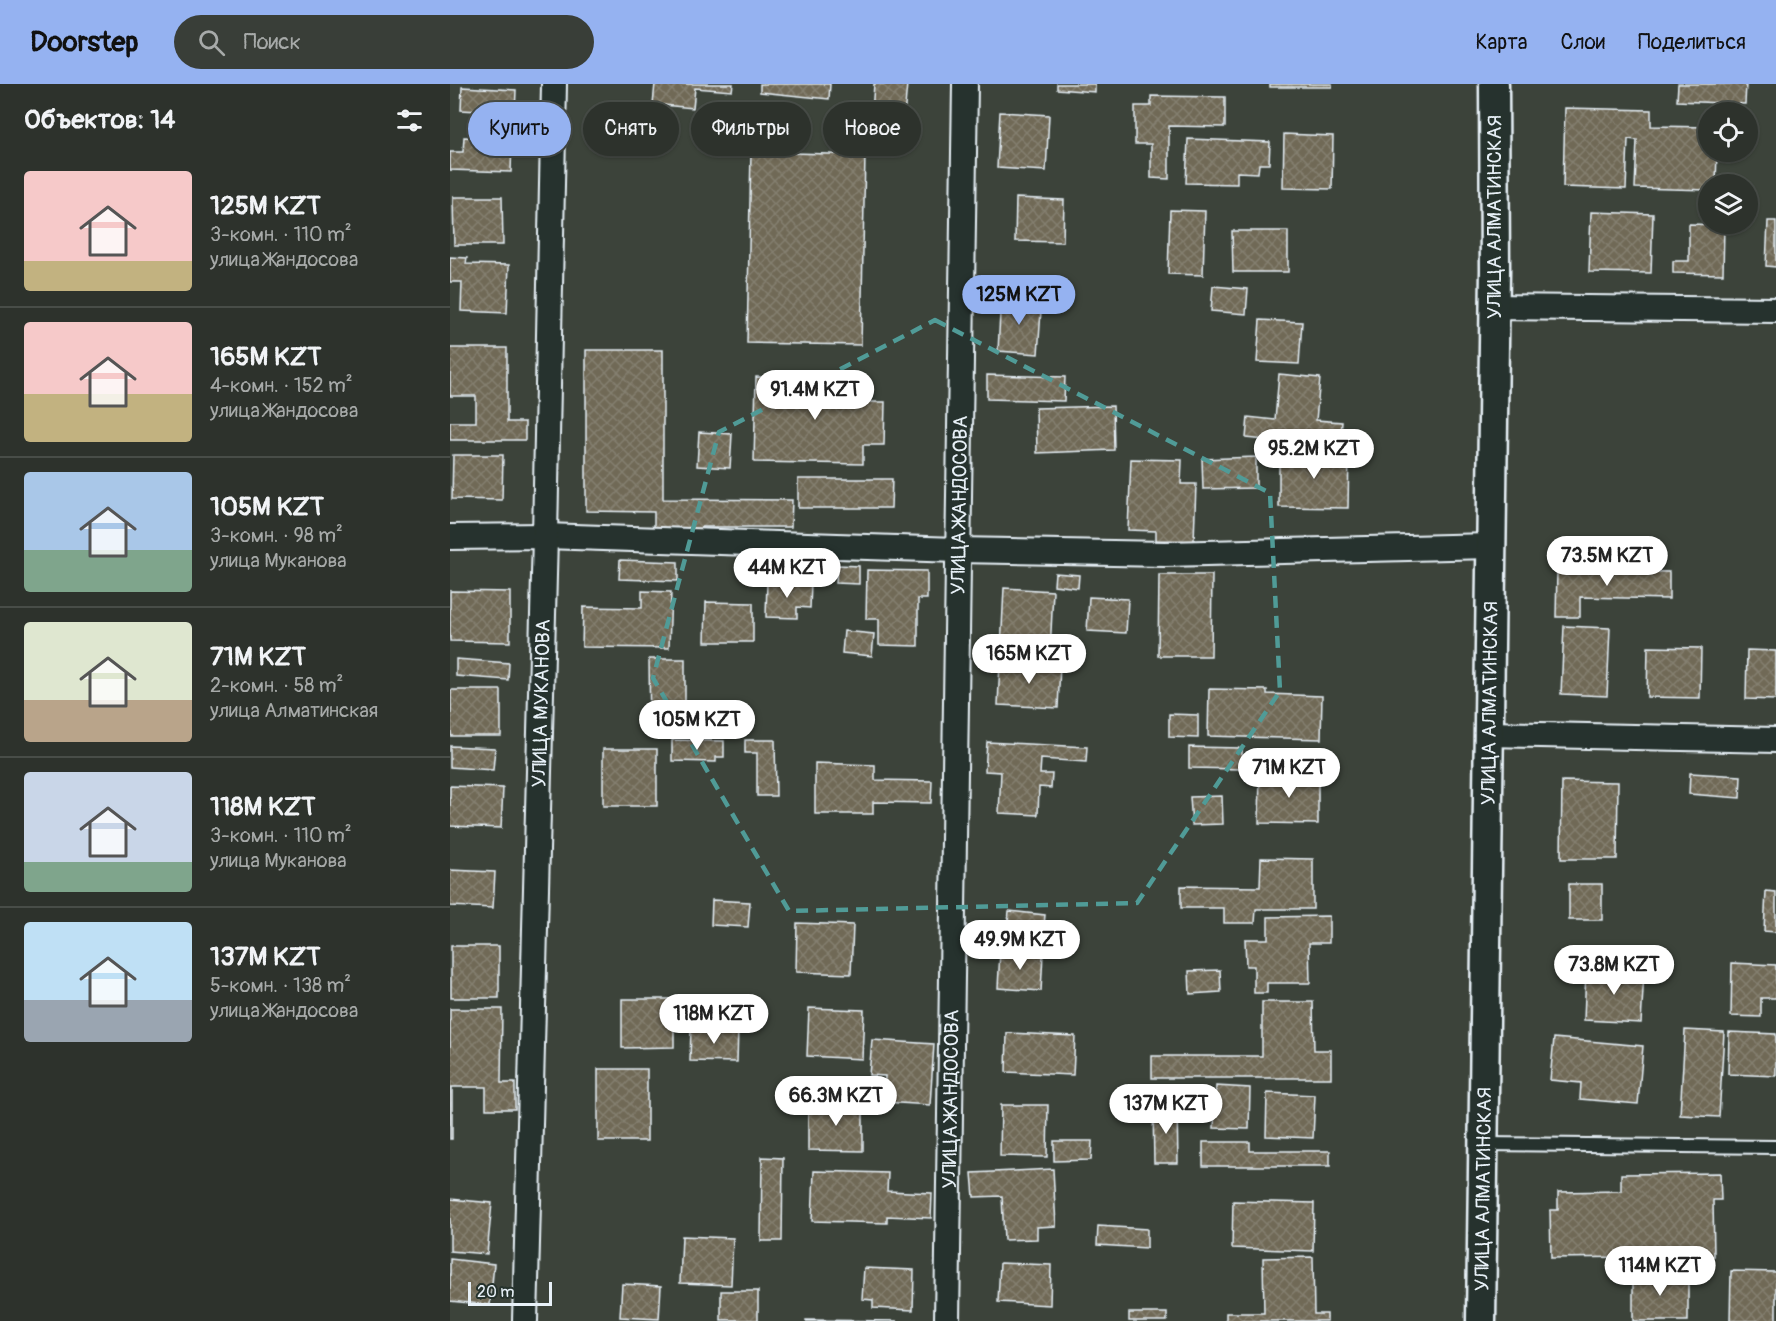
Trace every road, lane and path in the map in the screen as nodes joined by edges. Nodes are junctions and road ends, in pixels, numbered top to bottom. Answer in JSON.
{"nodes":[{"id":1,"x":554,"y":84,"type":"edge"},
{"id":2,"x":965,"y":84,"type":"edge"},
{"id":3,"x":1494,"y":84,"type":"edge"},
{"id":4,"x":1494,"y":307,"type":"junction"},
{"id":5,"x":1776,"y":310,"type":"edge"},
{"id":6,"x":545,"y":536,"type":"junction"},
{"id":7,"x":450,"y":537,"type":"edge"},
{"id":8,"x":1491,"y":546,"type":"junction"},
{"id":9,"x":957,"y":550,"type":"junction"},
{"id":10,"x":1489,"y":734,"type":"junction"},
{"id":11,"x":1776,"y":741,"type":"edge"},
{"id":12,"x":1483,"y":1144,"type":"junction"},
{"id":13,"x":1776,"y":1147,"type":"edge"},
{"id":14,"x":525,"y":1321,"type":"edge"},
{"id":15,"x":947,"y":1321,"type":"edge"},
{"id":16,"x":1481,"y":1321,"type":"edge"}],
"edges":[{"from":1,"to":6,"type":"street","name":"УЛИЦА МУКАНОВА"},
{"from":2,"to":9,"type":"street","name":"УЛИЦА ЖАНДОСОВА"},
{"from":3,"to":4,"type":"street","name":"УЛИЦА АЛМАТИНСКАЯ"},
{"from":4,"to":5,"type":"street"},
{"from":4,"to":8,"type":"street","name":"УЛИЦА АЛМАТИНСКАЯ"},
{"from":6,"to":7,"type":"street"},
{"from":6,"to":9,"type":"street"},
{"from":6,"to":14,"type":"street","name":"УЛИЦА МУКАНОВА"},
{"from":8,"to":9,"type":"street"},
{"from":8,"to":10,"type":"street","name":"УЛИЦА АЛМАТИНСКАЯ"},
{"from":9,"to":15,"type":"street","name":"УЛИЦА ЖАНДОСОВА"},
{"from":10,"to":11,"type":"street"},
{"from":10,"to":12,"type":"street","name":"УЛИЦА АЛМАТИНСКАЯ"},
{"from":12,"to":13,"type":"lane"},
{"from":12,"to":16,"type":"street","name":"УЛИЦА АЛМАТИНСКАЯ"}]}
